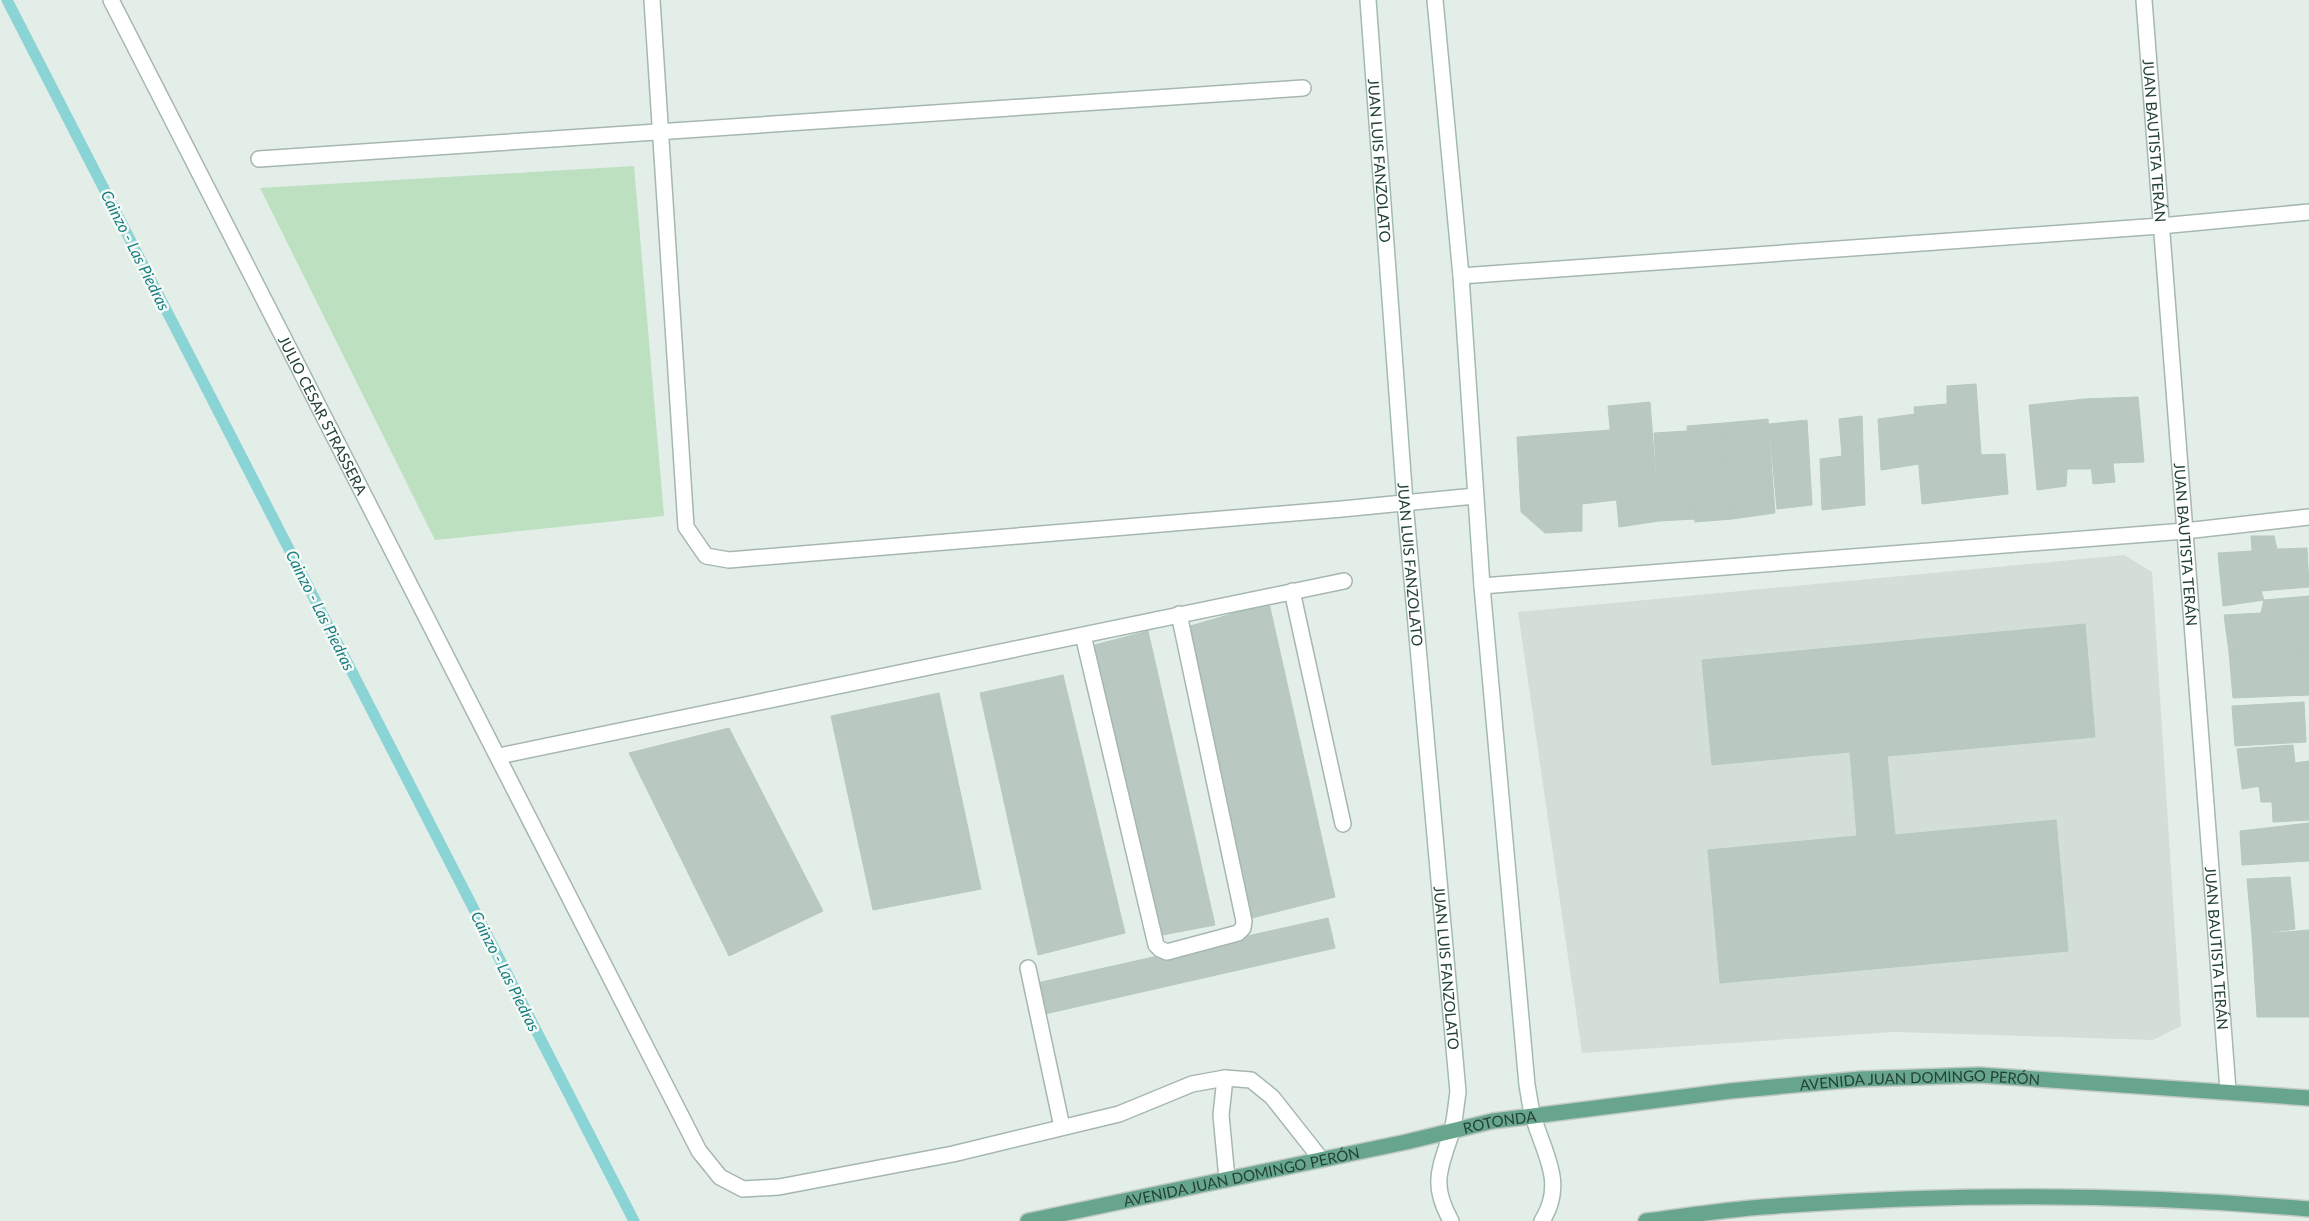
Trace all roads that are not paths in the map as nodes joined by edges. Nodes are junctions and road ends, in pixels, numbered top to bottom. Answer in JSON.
{"nodes":[{"id":1,"x":111,"y":0,"type":"edge"},
{"id":2,"x":652,"y":0,"type":"edge"},
{"id":3,"x":1368,"y":0,"type":"edge"},
{"id":4,"x":1435,"y":0,"type":"edge"},
{"id":5,"x":2144,"y":0,"type":"edge"},
{"id":6,"x":1303,"y":88,"type":"dead end"},
{"id":7,"x":661,"y":132,"type":"junction"},
{"id":8,"x":259,"y":160,"type":"dead end"},
{"id":9,"x":2309,"y":212,"type":"edge"},
{"id":10,"x":2160,"y":226,"type":"junction"},
{"id":11,"x":1461,"y":276,"type":"junction"},
{"id":12,"x":1475,"y":496,"type":"junction"},
{"id":13,"x":1405,"y":502,"type":"junction"},
{"id":14,"x":2309,"y":517,"type":"edge"},
{"id":15,"x":2185,"y":531,"type":"junction"},
{"id":16,"x":1344,"y":581,"type":"dead end"},
{"id":17,"x":1482,"y":586,"type":"junction"},
{"id":18,"x":1292,"y":591,"type":"junction"},
{"id":19,"x":1179,"y":614,"type":"junction"},
{"id":20,"x":1083,"y":635,"type":"junction"},
{"id":21,"x":499,"y":756,"type":"junction"},
{"id":22,"x":1343,"y":824,"type":"dead end"},
{"id":23,"x":1028,"y":968,"type":"dead end"},
{"id":24,"x":1225,"y":1078,"type":"junction"},
{"id":25,"x":2228,"y":1090,"type":"junction"},
{"id":26,"x":2309,"y":1098,"type":"edge"},
{"id":27,"x":1533,"y":1116,"type":"junction"},
{"id":28,"x":1062,"y":1128,"type":"junction"},
{"id":29,"x":1452,"y":1129,"type":"junction"},
{"id":30,"x":1321,"y":1159,"type":"junction"},
{"id":31,"x":1227,"y":1179,"type":"junction"},
{"id":32,"x":2309,"y":1209,"type":"edge"},
{"id":33,"x":1028,"y":1221,"type":"edge"},
{"id":34,"x":1450,"y":1221,"type":"edge"},
{"id":35,"x":1542,"y":1221,"type":"edge"},
{"id":36,"x":1646,"y":1221,"type":"edge"}],
"edges":[{"from":1,"to":21,"type":"street","name":"JULIO CESAR STRASSERA"},
{"from":2,"to":7,"type":"street"},
{"from":3,"to":13,"type":"street","name":"JUAN LUIS FANZOLATO"},
{"from":4,"to":11,"type":"street"},
{"from":5,"to":10,"type":"street","name":"JUAN BAUTISTA TERÁN"},
{"from":6,"to":7,"type":"street"},
{"from":7,"to":8,"type":"street"},
{"from":7,"to":13,"type":"street"},
{"from":9,"to":10,"type":"street"},
{"from":10,"to":11,"type":"street"},
{"from":10,"to":15,"type":"street","name":"JUAN BAUTISTA TERÁN"},
{"from":11,"to":12,"type":"street"},
{"from":12,"to":13,"type":"street"},
{"from":12,"to":17,"type":"street"},
{"from":13,"to":29,"type":"street","name":"JUAN LUIS FANZOLATO"},
{"from":14,"to":15,"type":"street"},
{"from":15,"to":17,"type":"street"},
{"from":15,"to":25,"type":"street","name":"JUAN BAUTISTA TERÁN"},
{"from":16,"to":18,"type":"street"},
{"from":17,"to":27,"type":"street"},
{"from":18,"to":19,"type":"street"},
{"from":18,"to":22,"type":"street"},
{"from":19,"to":20,"type":"street"},
{"from":19,"to":20,"type":"street"},
{"from":20,"to":21,"type":"street"},
{"from":21,"to":28,"type":"street","name":"JULIO CESAR STRASSERA"},
{"from":23,"to":28,"type":"street"},
{"from":24,"to":28,"type":"street","name":"JULIO CESAR STRASSERA"},
{"from":24,"to":30,"type":"street","name":"JULIO CESAR STRASSERA"},
{"from":24,"to":31,"type":"street"},
{"from":25,"to":26,"type":"main road","name":"AVENIDA JUAN DOMINGO PERÓN"},
{"from":25,"to":27,"type":"main road","name":"AVENIDA JUAN DOMINGO PERÓN"},
{"from":27,"to":29,"type":"main road","name":"ROTONDA"},
{"from":27,"to":35,"type":"street","name":"ROTONDA"},
{"from":29,"to":30,"type":"main road","name":"AVENIDA JUAN DOMINGO PERÓN"},
{"from":29,"to":34,"type":"street","name":"ROTONDA"},
{"from":30,"to":31,"type":"main road","name":"AVENIDA JUAN DOMINGO PERÓN"},
{"from":31,"to":33,"type":"main road","name":"AVENIDA JUAN DOMINGO PERÓN"},
{"from":32,"to":36,"type":"main road"}]}
